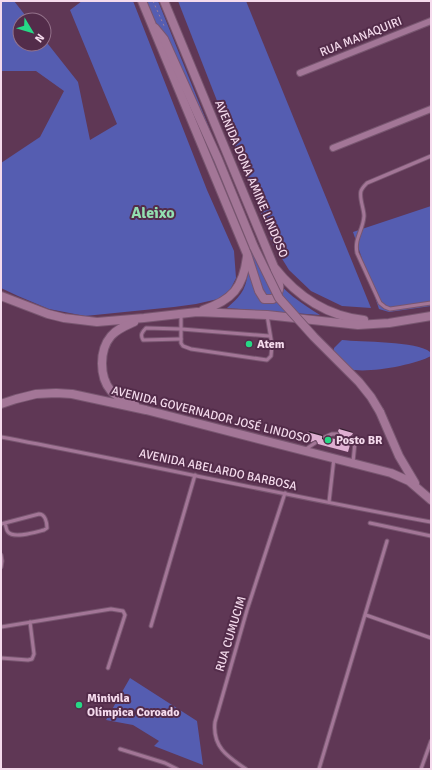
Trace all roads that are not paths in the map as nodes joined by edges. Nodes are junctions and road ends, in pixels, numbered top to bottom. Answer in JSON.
{"nodes":[{"id":1,"x":142,"y":1,"type":"edge"},
{"id":2,"x":164,"y":1,"type":"edge"},
{"id":3,"x":431,"y":21,"type":"edge"},
{"id":4,"x":151,"y":25,"type":"junction"},
{"id":5,"x":300,"y":73,"type":"dead end"},
{"id":6,"x":431,"y":109,"type":"edge"},
{"id":7,"x":333,"y":148,"type":"dead end"},
{"id":8,"x":431,"y":156,"type":"edge"},
{"id":9,"x":247,"y":254,"type":"junction"},
{"id":10,"x":274,"y":266,"type":"junction"},
{"id":11,"x":1,"y":296,"type":"edge"},
{"id":12,"x":431,"y":303,"type":"edge"},
{"id":13,"x":197,"y":312,"type":"junction"},
{"id":14,"x":181,"y":314,"type":"junction"},
{"id":15,"x":267,"y":315,"type":"junction"},
{"id":16,"x":431,"y":316,"type":"edge"},
{"id":17,"x":144,"y":318,"type":"junction"},
{"id":18,"x":389,"y":323,"type":"junction"},
{"id":19,"x":181,"y":329,"type":"junction"},
{"id":20,"x":269,"y":336,"type":"junction"},
{"id":21,"x":181,"y":340,"type":"junction"},
{"id":22,"x":1,"y":404,"type":"edge"},
{"id":23,"x":146,"y":410,"type":"junction"},
{"id":24,"x":337,"y":434,"type":"dead end"},
{"id":25,"x":1,"y":437,"type":"edge"},
{"id":26,"x":325,"y":437,"type":"dead end"},
{"id":27,"x":352,"y":438,"type":"dead end"},
{"id":28,"x":315,"y":443,"type":"dead end"},
{"id":29,"x":304,"y":450,"type":"junction"},
{"id":30,"x":334,"y":458,"type":"junction"},
{"id":31,"x":352,"y":463,"type":"junction"},
{"id":32,"x":195,"y":475,"type":"junction"},
{"id":33,"x":419,"y":489,"type":"junction"},
{"id":34,"x":285,"y":493,"type":"junction"},
{"id":35,"x":431,"y":500,"type":"edge"},
{"id":36,"x":329,"y":502,"type":"junction"},
{"id":37,"x":370,"y":522,"type":"dead end"},
{"id":38,"x":431,"y":522,"type":"edge"},
{"id":39,"x":3,"y":523,"type":"edge"},
{"id":40,"x":431,"y":536,"type":"edge"},
{"id":41,"x":387,"y":541,"type":"dead end"},
{"id":42,"x":1,"y":555,"type":"edge"},
{"id":43,"x":1,"y":567,"type":"edge"},
{"id":44,"x":366,"y":615,"type":"junction"},
{"id":45,"x":30,"y":622,"type":"junction"},
{"id":46,"x":150,"y":626,"type":"dead end"},
{"id":47,"x":1,"y":627,"type":"edge"},
{"id":48,"x":431,"y":638,"type":"edge"},
{"id":49,"x":1,"y":658,"type":"edge"},
{"id":50,"x":108,"y":668,"type":"dead end"},
{"id":51,"x":431,"y":741,"type":"edge"},
{"id":52,"x":120,"y":749,"type":"dead end"},
{"id":53,"x":177,"y":769,"type":"edge"},
{"id":54,"x":246,"y":769,"type":"edge"},
{"id":55,"x":319,"y":769,"type":"edge"},
{"id":56,"x":421,"y":769,"type":"edge"}],
"edges":[{"from":1,"to":4,"type":"main road"},
{"from":2,"to":10,"type":"main road","name":"AVENIDA DONA AMINE LINDOSO"},
{"from":3,"to":5,"type":"street","name":"RUA MANAQUIRI"},
{"from":4,"to":9,"type":"main road"},
{"from":4,"to":33,"type":"main road","bridge":true},
{"from":6,"to":7,"type":"street"},
{"from":8,"to":12,"type":"lane"},
{"from":9,"to":10,"type":"main road"},
{"from":9,"to":13,"type":"main road"},
{"from":10,"to":18,"type":"main road","name":"AVENIDA DONA AMINE LINDOSO"},
{"from":11,"to":17,"type":"main road"},
{"from":13,"to":14,"type":"main road"},
{"from":13,"to":15,"type":"main road"},
{"from":14,"to":17,"type":"main road"},
{"from":14,"to":19,"type":"lane"},
{"from":15,"to":18,"type":"main road"},
{"from":15,"to":20,"type":"lane"},
{"from":16,"to":18,"type":"main road"},
{"from":17,"to":23,"type":"main road"},
{"from":19,"to":20,"type":"lane"},
{"from":19,"to":21,"type":"lane"},
{"from":19,"to":21,"type":"lane"},
{"from":20,"to":21,"type":"lane"},
{"from":22,"to":23,"type":"main road","name":"AVENIDA GOVERNADOR JOSÉ LINDOSO"},
{"from":23,"to":29,"type":"main road","name":"AVENIDA GOVERNADOR JOSÉ LINDOSO"},
{"from":24,"to":26,"type":"lane"},
{"from":25,"to":32,"type":"lane","name":"AVENIDA ABELARDO BARBOSA"},
{"from":27,"to":31,"type":"lane"},
{"from":28,"to":29,"type":"lane"},
{"from":29,"to":30,"type":"main road","name":"AVENIDA GOVERNADOR JOSÉ LINDOSO"},
{"from":30,"to":31,"type":"main road","name":"AVENIDA GOVERNADOR JOSÉ LINDOSO"},
{"from":30,"to":36,"type":"lane"},
{"from":31,"to":33,"type":"main road","name":"AVENIDA GOVERNADOR JOSÉ LINDOSO"},
{"from":32,"to":34,"type":"lane","name":"AVENIDA ABELARDO BARBOSA"},
{"from":32,"to":46,"type":"lane"},
{"from":33,"to":35,"type":"main road","name":"AVENIDA GOVERNADOR JOSÉ LINDOSO"},
{"from":34,"to":36,"type":"lane","name":"AVENIDA ABELARDO BARBOSA"},
{"from":34,"to":54,"type":"lane","name":"RUA CUMUCIM"},
{"from":36,"to":38,"type":"lane","name":"AVENIDA ABELARDO BARBOSA"},
{"from":37,"to":40,"type":"lane"},
{"from":39,"to":39,"type":"lane"},
{"from":41,"to":44,"type":"lane"},
{"from":42,"to":43,"type":"lane"},
{"from":44,"to":48,"type":"lane"},
{"from":44,"to":55,"type":"lane"},
{"from":45,"to":47,"type":"lane"},
{"from":45,"to":49,"type":"lane"},
{"from":45,"to":50,"type":"lane"},
{"from":51,"to":56,"type":"lane"},
{"from":52,"to":53,"type":"lane"}]}
